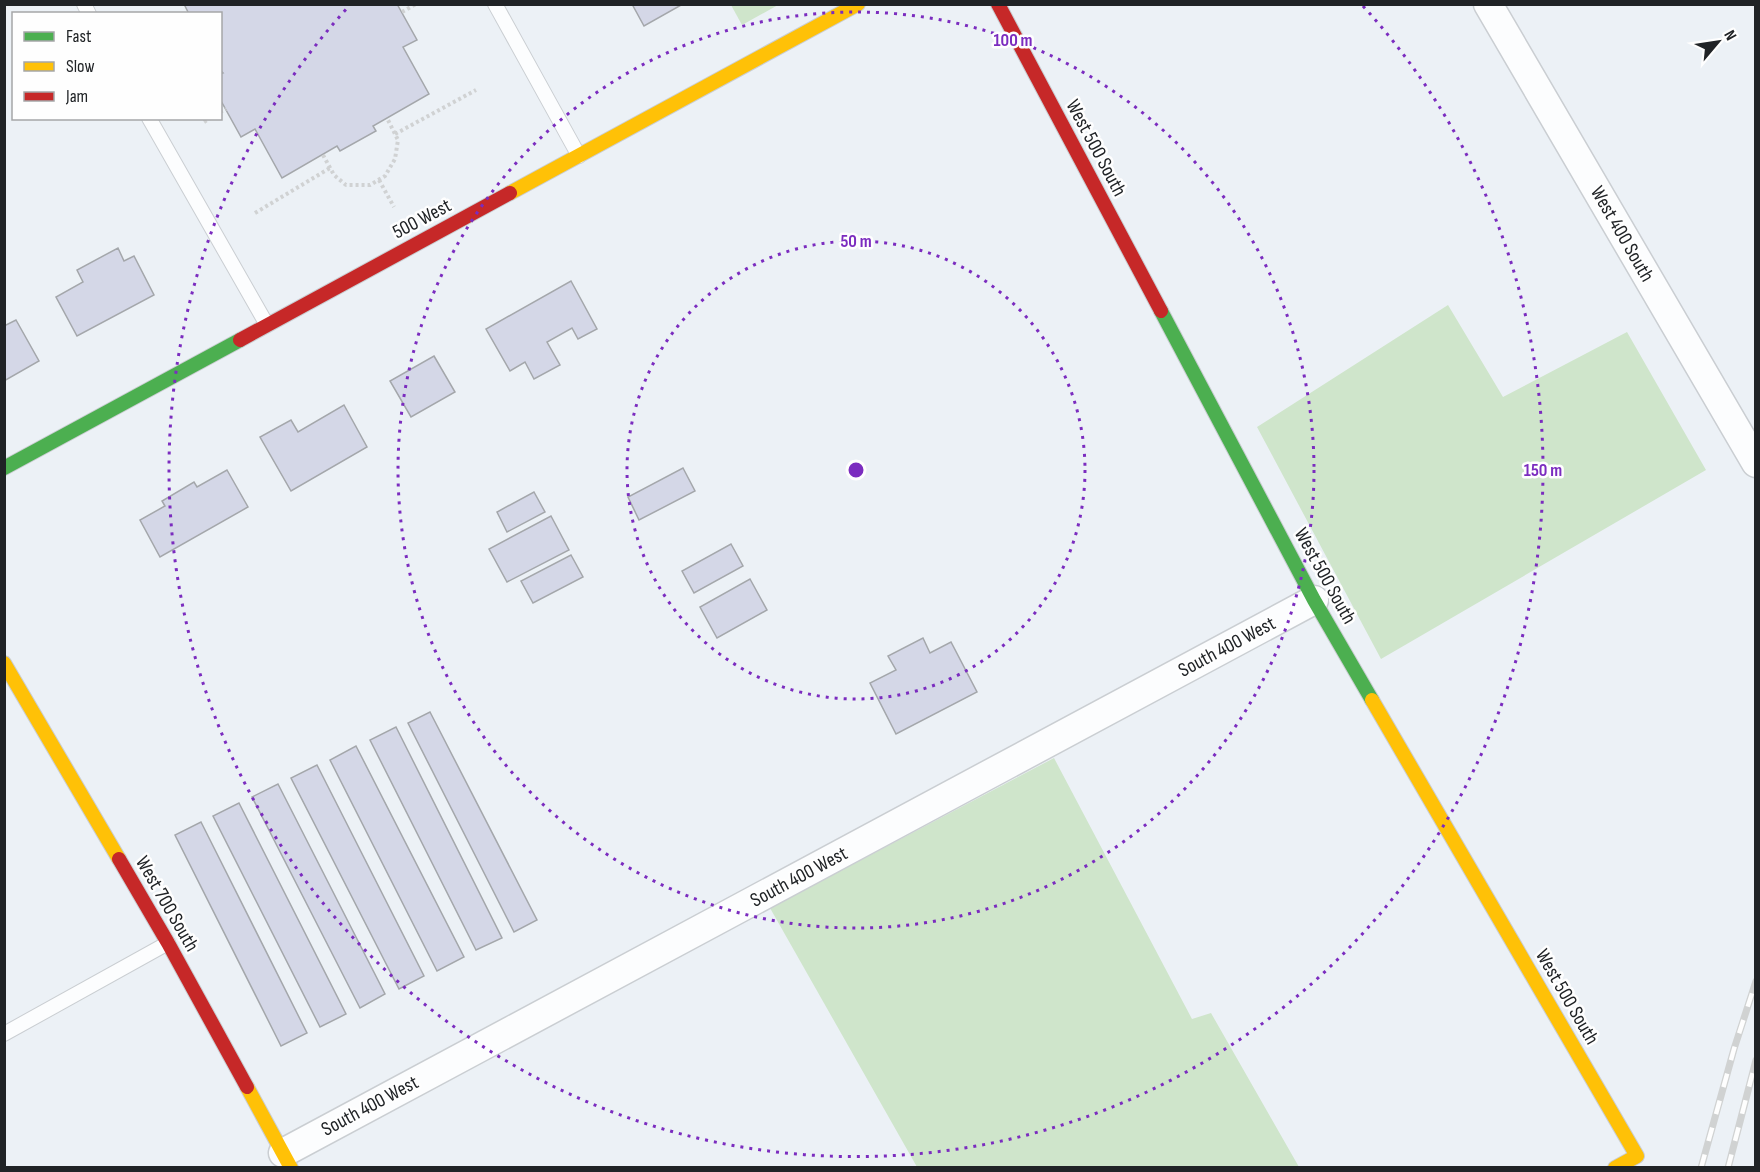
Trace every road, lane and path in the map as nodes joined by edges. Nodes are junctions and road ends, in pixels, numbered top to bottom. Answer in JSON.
{"nodes":[{"id":1,"x":416,"y":4,"type":"edge"},
{"id":2,"x":495,"y":4,"type":"edge"},
{"id":3,"x":858,"y":4,"type":"edge"},
{"id":4,"x":998,"y":4,"type":"edge"},
{"id":5,"x":1488,"y":4,"type":"edge"},
{"id":6,"x":402,"y":12,"type":"dead end"},
{"id":7,"x":476,"y":90,"type":"dead end"},
{"id":8,"x":226,"y":109,"type":"dead end"},
{"id":9,"x":222,"y":111,"type":"edge"},
{"id":10,"x":387,"y":118,"type":"dead end"},
{"id":11,"x":150,"y":120,"type":"edge"},
{"id":12,"x":207,"y":120,"type":"edge"},
{"id":13,"x":204,"y":122,"type":"dead end"},
{"id":14,"x":395,"y":134,"type":"junction"},
{"id":15,"x":323,"y":155,"type":"dead end"},
{"id":16,"x":579,"y":156,"type":"junction"},
{"id":17,"x":330,"y":168,"type":"junction"},
{"id":18,"x":379,"y":180,"type":"junction"},
{"id":19,"x":394,"y":207,"type":"dead end"},
{"id":20,"x":255,"y":213,"type":"dead end"},
{"id":21,"x":267,"y":325,"type":"junction"},
{"id":22,"x":1755,"y":463,"type":"edge"},
{"id":23,"x":4,"y":468,"type":"edge"},
{"id":24,"x":1314,"y":600,"type":"junction"},
{"id":25,"x":4,"y":663,"type":"edge"},
{"id":26,"x":168,"y":943,"type":"junction"},
{"id":27,"x":4,"y":1034,"type":"edge"},
{"id":28,"x":287,"y":1160,"type":"edge"},
{"id":29,"x":1615,"y":1167,"type":"edge"}],
"edges":[{"from":1,"to":6,"type":"path"},
{"from":2,"to":16,"type":"lane"},
{"from":3,"to":16,"type":"street","name":"500 West"},
{"from":4,"to":24,"type":"street","name":"West 500 South"},
{"from":5,"to":22,"type":"street","name":"West 400 South"},
{"from":7,"to":14,"type":"path"},
{"from":8,"to":9,"type":"path"},
{"from":10,"to":14,"type":"path"},
{"from":11,"to":21,"type":"lane"},
{"from":12,"to":13,"type":"path"},
{"from":14,"to":18,"type":"path"},
{"from":15,"to":17,"type":"path"},
{"from":16,"to":21,"type":"street","name":"500 West"},
{"from":17,"to":18,"type":"path"},
{"from":17,"to":20,"type":"path"},
{"from":18,"to":19,"type":"path"},
{"from":21,"to":23,"type":"street","name":"500 West"},
{"from":24,"to":28,"type":"street","name":"South 400 West"},
{"from":24,"to":29,"type":"street","name":"West 500 South"},
{"from":25,"to":26,"type":"street","name":"West 700 South"},
{"from":26,"to":27,"type":"lane"},
{"from":26,"to":28,"type":"street","name":"West 700 South"}]}
